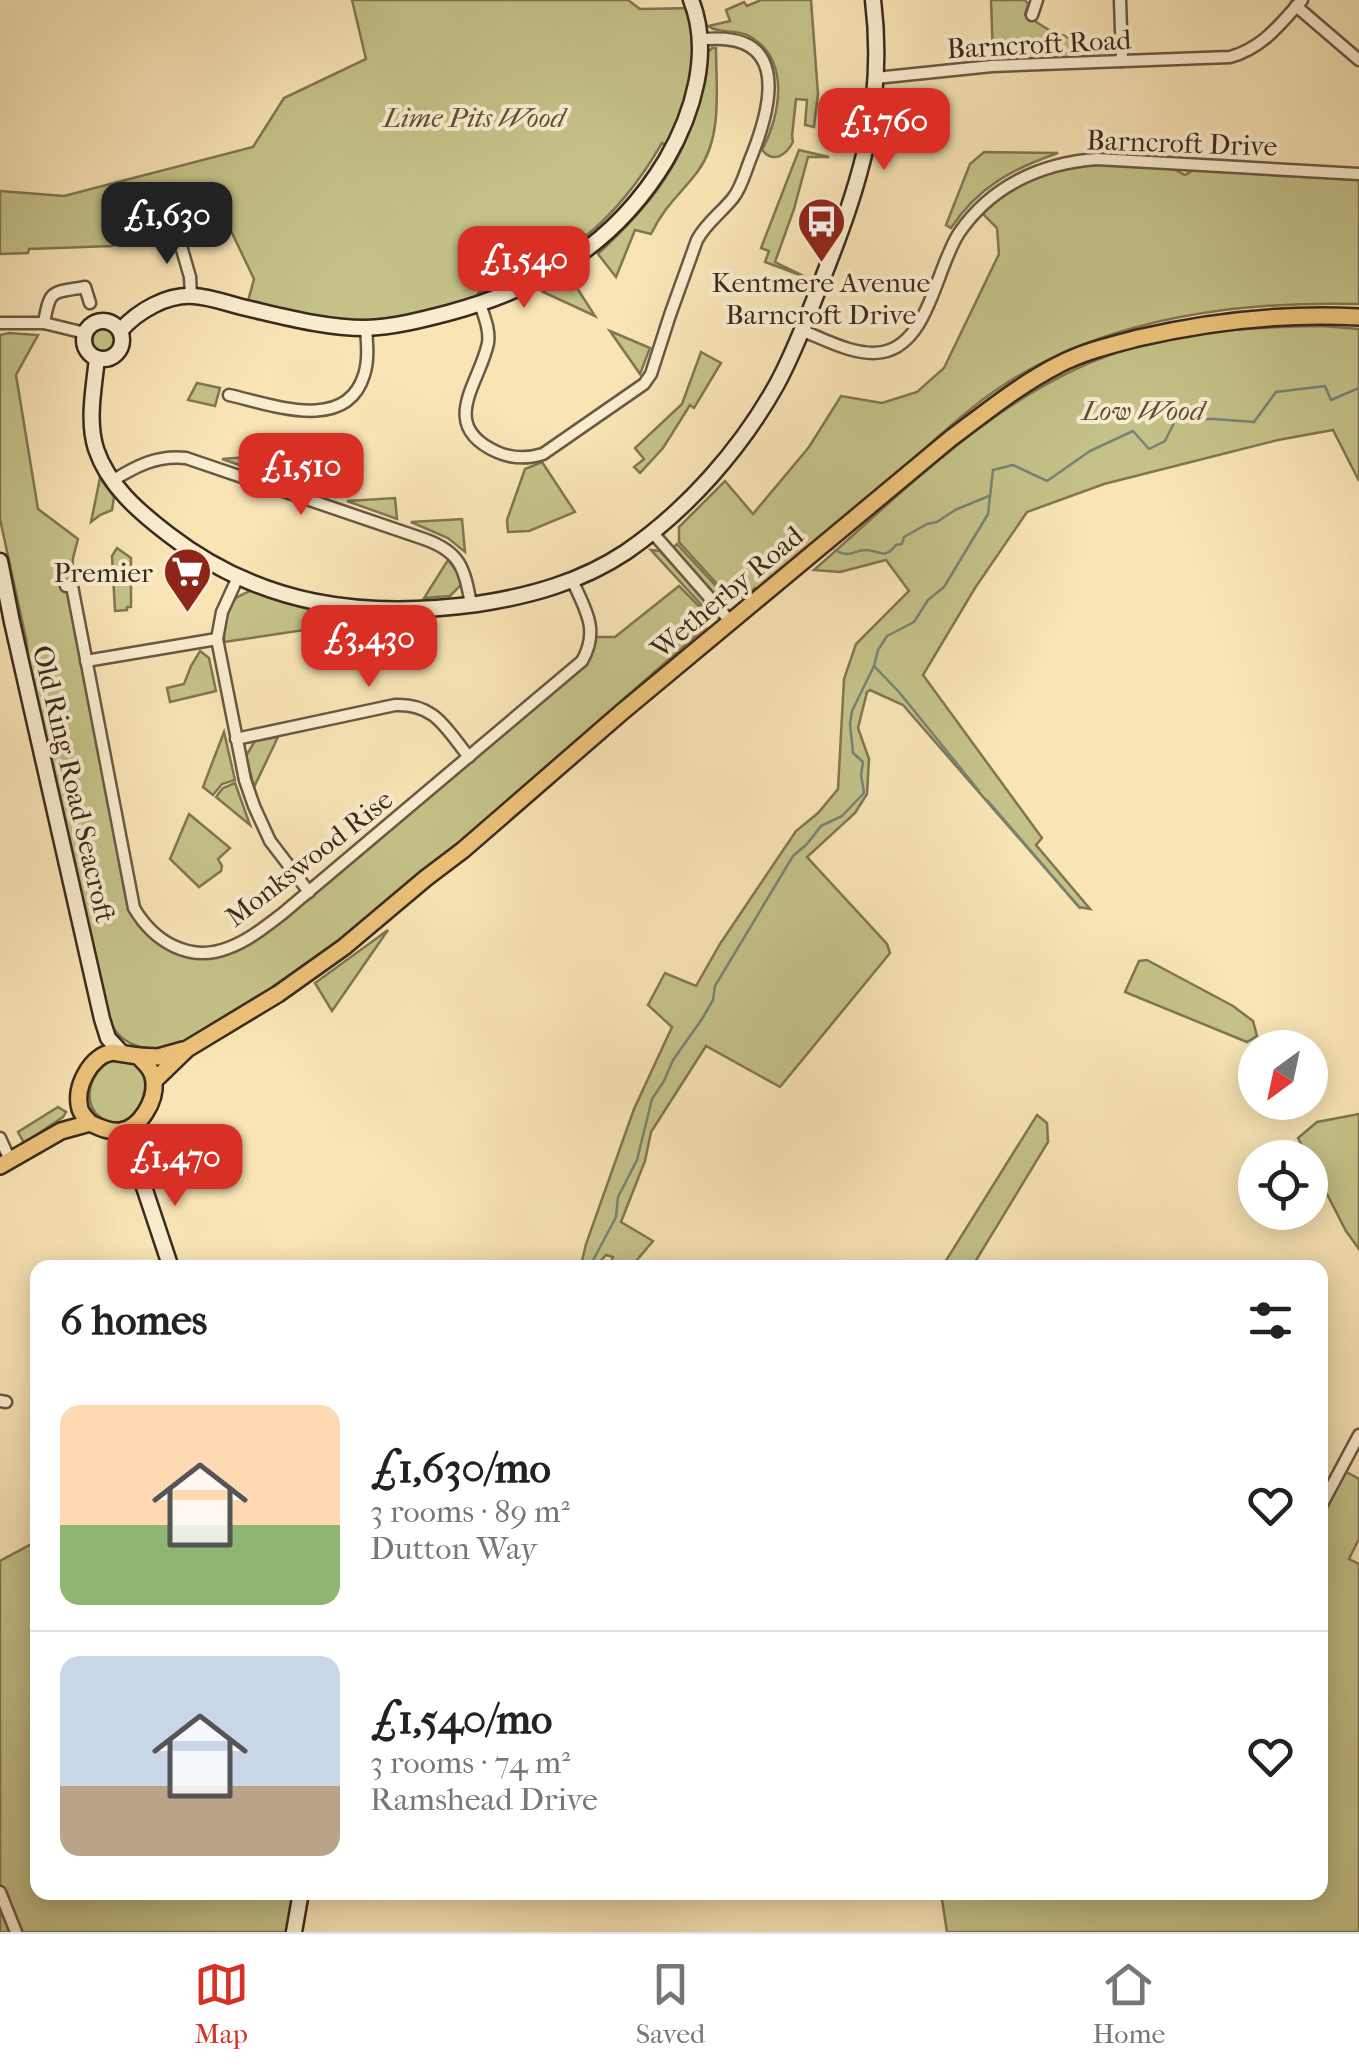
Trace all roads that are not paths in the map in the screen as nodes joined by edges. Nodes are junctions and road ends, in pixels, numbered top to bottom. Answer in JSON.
{"nodes":[{"id":1,"x":691,"y":0,"type":"edge"},
{"id":2,"x":873,"y":0,"type":"edge"},
{"id":3,"x":1037,"y":0,"type":"edge"},
{"id":4,"x":1120,"y":0,"type":"edge"},
{"id":5,"x":1299,"y":3,"type":"edge"},
{"id":6,"x":1032,"y":15,"type":"dead end"},
{"id":7,"x":698,"y":40,"type":"junction"},
{"id":8,"x":1122,"y":60,"type":"junction"},
{"id":9,"x":1359,"y":60,"type":"edge"},
{"id":10,"x":876,"y":78,"type":"junction"},
{"id":11,"x":1359,"y":174,"type":"edge"},
{"id":12,"x":177,"y":232,"type":"dead end"},
{"id":13,"x":191,"y":296,"type":"junction"},
{"id":14,"x":90,"y":303,"type":"dead end"},
{"id":15,"x":480,"y":304,"type":"junction"},
{"id":16,"x":1359,"y":318,"type":"edge"},
{"id":17,"x":0,"y":323,"type":"edge"},
{"id":18,"x":44,"y":323,"type":"junction"},
{"id":19,"x":366,"y":328,"type":"junction"},
{"id":20,"x":121,"y":330,"type":"junction"},
{"id":21,"x":802,"y":330,"type":"junction"},
{"id":22,"x":85,"y":333,"type":"junction"},
{"id":23,"x":97,"y":358,"type":"junction"},
{"id":24,"x":229,"y":394,"type":"dead end"},
{"id":25,"x":112,"y":481,"type":"junction"},
{"id":26,"x":652,"y":532,"type":"junction"},
{"id":27,"x":0,"y":560,"type":"edge"},
{"id":28,"x":238,"y":577,"type":"junction"},
{"id":29,"x":572,"y":580,"type":"junction"},
{"id":30,"x":66,"y":586,"type":"dead end"},
{"id":31,"x":471,"y":604,"type":"junction"},
{"id":32,"x":730,"y":621,"type":"junction"},
{"id":33,"x":6,"y":623,"type":"edge"},
{"id":34,"x":217,"y":639,"type":"junction"},
{"id":35,"x":86,"y":660,"type":"junction"},
{"id":36,"x":236,"y":738,"type":"junction"},
{"id":37,"x":469,"y":757,"type":"junction"},
{"id":38,"x":309,"y":892,"type":"junction"},
{"id":39,"x":102,"y":1019,"type":"junction"},
{"id":40,"x":187,"y":1049,"type":"junction"},
{"id":41,"x":121,"y":1052,"type":"junction"},
{"id":42,"x":138,"y":1056,"type":"junction"},
{"id":43,"x":96,"y":1059,"type":"junction"},
{"id":44,"x":154,"y":1080,"type":"junction"},
{"id":45,"x":80,"y":1102,"type":"junction"},
{"id":46,"x":144,"y":1114,"type":"junction"},
{"id":47,"x":90,"y":1123,"type":"junction"},
{"id":48,"x":61,"y":1131,"type":"junction"},
{"id":49,"x":118,"y":1132,"type":"junction"},
{"id":50,"x":0,"y":1138,"type":"edge"},
{"id":51,"x":5,"y":1163,"type":"edge"},
{"id":52,"x":137,"y":1163,"type":"junction"},
{"id":53,"x":168,"y":1260,"type":"edge"},
{"id":54,"x":1359,"y":1435,"type":"edge"},
{"id":55,"x":1328,"y":1493,"type":"edge"},
{"id":56,"x":0,"y":1892,"type":"edge"},
{"id":57,"x":300,"y":1900,"type":"edge"},
{"id":58,"x":16,"y":1932,"type":"edge"},
{"id":59,"x":294,"y":1932,"type":"edge"}],
"edges":[{"from":1,"to":7,"type":"street"},
{"from":2,"to":10,"type":"street"},
{"from":3,"to":6,"type":"street"},
{"from":4,"to":8,"type":"street"},
{"from":5,"to":8,"type":"street","name":"Barncroft Road"},
{"from":5,"to":9,"type":"street"},
{"from":7,"to":15,"type":"street"},
{"from":7,"to":15,"type":"street"},
{"from":8,"to":10,"type":"street","name":"Barncroft Road"},
{"from":10,"to":21,"type":"street"},
{"from":11,"to":21,"type":"street","name":"Barncroft Drive"},
{"from":12,"to":13,"type":"street"},
{"from":13,"to":19,"type":"street"},
{"from":13,"to":20,"type":"street"},
{"from":14,"to":18,"type":"street"},
{"from":15,"to":19,"type":"street"},
{"from":16,"to":32,"type":"main road","name":"Wetherby Road"},
{"from":17,"to":18,"type":"street"},
{"from":18,"to":22,"type":"street"},
{"from":19,"to":24,"type":"street"},
{"from":20,"to":22,"type":"street"},
{"from":20,"to":23,"type":"street"},
{"from":21,"to":26,"type":"street"},
{"from":22,"to":23,"type":"street"},
{"from":23,"to":25,"type":"street"},
{"from":25,"to":28,"type":"street"},
{"from":25,"to":31,"type":"street"},
{"from":26,"to":29,"type":"street"},
{"from":26,"to":32,"type":"street"},
{"from":27,"to":33,"type":"street","name":"Old Ring Road Seacroft"},
{"from":28,"to":31,"type":"street"},
{"from":28,"to":34,"type":"street"},
{"from":29,"to":31,"type":"street"},
{"from":29,"to":37,"type":"street","name":"Monkswood Rise"},
{"from":30,"to":35,"type":"street","name":"Monkswood Rise"},
{"from":32,"to":40,"type":"main road","name":"Wetherby Road"},
{"from":33,"to":39,"type":"street","name":"Old Ring Road Seacroft"},
{"from":34,"to":35,"type":"street"},
{"from":34,"to":36,"type":"street"},
{"from":35,"to":38,"type":"street","name":"Monkswood Rise"},
{"from":36,"to":37,"type":"street"},
{"from":36,"to":38,"type":"street"},
{"from":37,"to":38,"type":"street","name":"Monkswood Rise"},
{"from":39,"to":41,"type":"street","name":"Old Ring Road Seacroft"},
{"from":39,"to":43,"type":"street","name":"Old Ring Road Seacroft"},
{"from":40,"to":42,"type":"main road"},
{"from":40,"to":44,"type":"main road"},
{"from":41,"to":42,"type":"main road"},
{"from":41,"to":43,"type":"main road"},
{"from":42,"to":44,"type":"main road"},
{"from":43,"to":45,"type":"main road"},
{"from":44,"to":46,"type":"main road"},
{"from":45,"to":47,"type":"main road"},
{"from":45,"to":48,"type":"main road"},
{"from":46,"to":49,"type":"main road"},
{"from":46,"to":52,"type":"street"},
{"from":47,"to":48,"type":"main road"},
{"from":47,"to":49,"type":"main road"},
{"from":48,"to":51,"type":"main road"},
{"from":49,"to":52,"type":"street"},
{"from":50,"to":51,"type":"street"},
{"from":52,"to":53,"type":"street"},
{"from":54,"to":55,"type":"street"},
{"from":56,"to":58,"type":"street"},
{"from":57,"to":59,"type":"street"}]}
